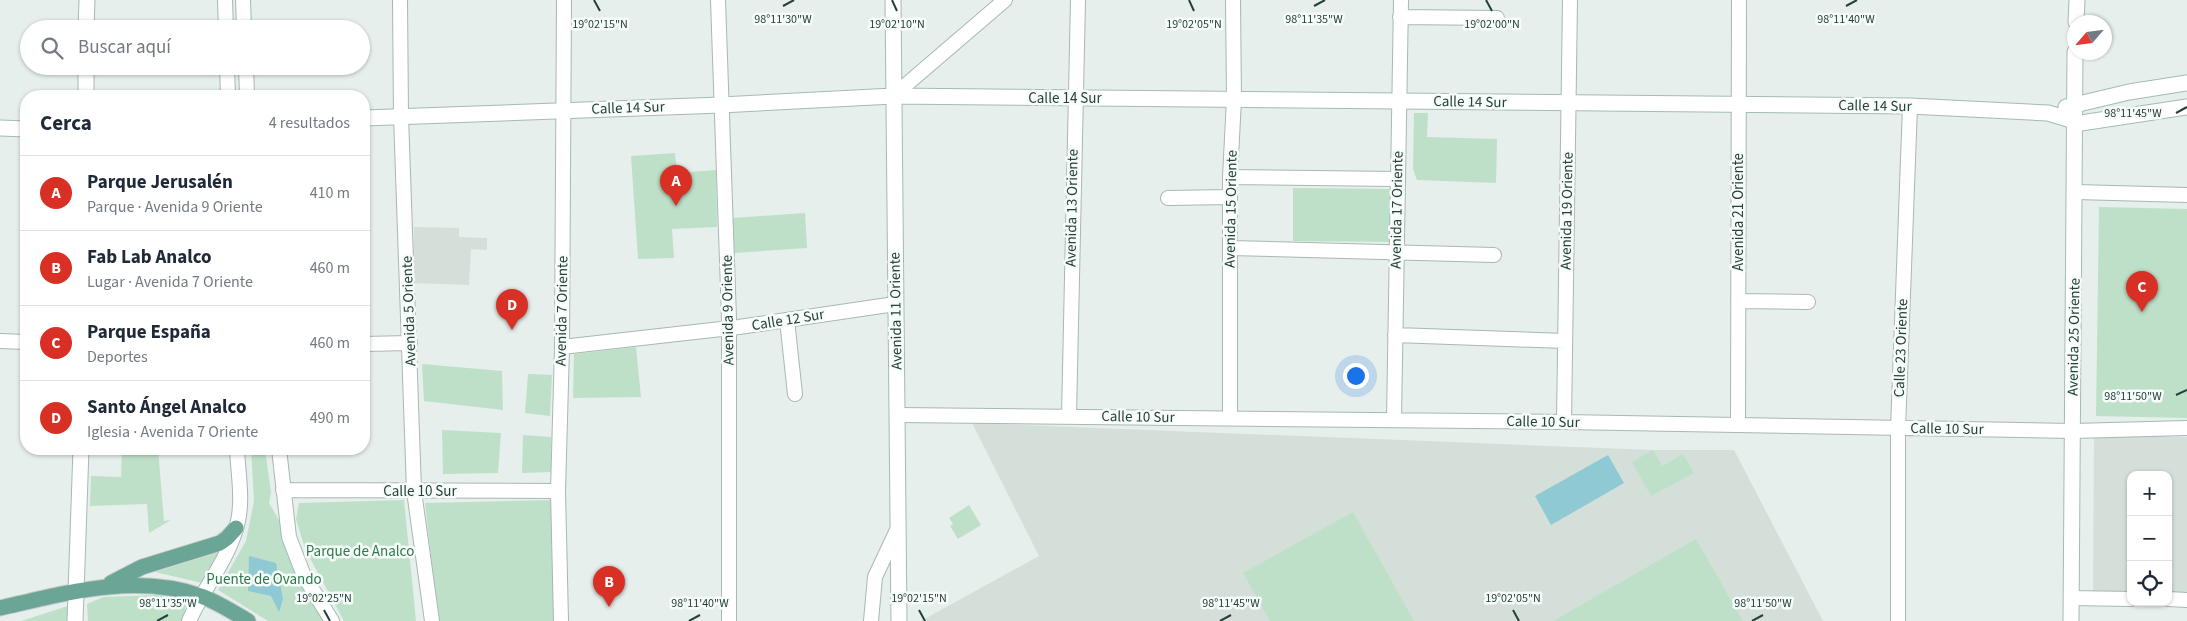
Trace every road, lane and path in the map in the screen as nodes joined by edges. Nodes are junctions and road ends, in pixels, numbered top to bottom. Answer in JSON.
{"nodes":[{"id":1,"x":87,"y":0,"type":"edge"},
{"id":2,"x":225,"y":0,"type":"edge"},
{"id":3,"x":243,"y":0,"type":"edge"},
{"id":4,"x":400,"y":0,"type":"edge"},
{"id":5,"x":564,"y":0,"type":"edge"},
{"id":6,"x":718,"y":0,"type":"edge"},
{"id":7,"x":893,"y":0,"type":"edge"},
{"id":8,"x":1005,"y":0,"type":"edge"},
{"id":9,"x":1078,"y":0,"type":"edge"},
{"id":10,"x":1232,"y":0,"type":"edge"},
{"id":11,"x":1401,"y":0,"type":"edge"},
{"id":12,"x":1570,"y":0,"type":"edge"},
{"id":13,"x":1738,"y":0,"type":"edge"},
{"id":14,"x":2077,"y":0,"type":"edge"},
{"id":15,"x":2076,"y":15,"type":"edge"},
{"id":16,"x":1400,"y":17,"type":"junction"},
{"id":17,"x":1497,"y":18,"type":"dead end"},
{"id":18,"x":86,"y":20,"type":"edge"},
{"id":19,"x":226,"y":20,"type":"edge"},
{"id":20,"x":244,"y":20,"type":"edge"},
{"id":21,"x":2076,"y":60,"type":"edge"},
{"id":22,"x":86,"y":75,"type":"edge"},
{"id":23,"x":227,"y":75,"type":"edge"},
{"id":24,"x":246,"y":75,"type":"edge"},
{"id":25,"x":2187,"y":83,"type":"edge"},
{"id":26,"x":86,"y":90,"type":"edge"},
{"id":27,"x":228,"y":90,"type":"edge"},
{"id":28,"x":247,"y":90,"type":"edge"},
{"id":29,"x":893,"y":96,"type":"junction"},
{"id":30,"x":1074,"y":98,"type":"junction"},
{"id":31,"x":1234,"y":99,"type":"junction"},
{"id":32,"x":1398,"y":101,"type":"junction"},
{"id":33,"x":1569,"y":102,"type":"junction"},
{"id":34,"x":1738,"y":104,"type":"junction"},
{"id":35,"x":721,"y":105,"type":"junction"},
{"id":36,"x":2074,"y":105,"type":"junction"},
{"id":37,"x":1910,"y":106,"type":"junction"},
{"id":38,"x":2187,"y":107,"type":"edge"},
{"id":39,"x":563,"y":110,"type":"junction"},
{"id":40,"x":2048,"y":113,"type":"junction"},
{"id":41,"x":401,"y":116,"type":"junction"},
{"id":42,"x":370,"y":118,"type":"edge"},
{"id":43,"x":2075,"y":122,"type":"junction"},
{"id":44,"x":0,"y":128,"type":"edge"},
{"id":45,"x":20,"y":129,"type":"edge"},
{"id":46,"x":1230,"y":177,"type":"junction"},
{"id":47,"x":1397,"y":179,"type":"junction"},
{"id":48,"x":2076,"y":192,"type":"junction"},
{"id":49,"x":2187,"y":195,"type":"edge"},
{"id":50,"x":1230,"y":197,"type":"junction"},
{"id":51,"x":1168,"y":198,"type":"dead end"},
{"id":52,"x":1230,"y":248,"type":"junction"},
{"id":53,"x":1396,"y":252,"type":"junction"},
{"id":54,"x":1494,"y":255,"type":"dead end"},
{"id":55,"x":1738,"y":301,"type":"junction"},
{"id":56,"x":1808,"y":302,"type":"dead end"},
{"id":57,"x":895,"y":304,"type":"junction"},
{"id":58,"x":787,"y":320,"type":"junction"},
{"id":59,"x":728,"y":328,"type":"junction"},
{"id":60,"x":1395,"y":335,"type":"junction"},
{"id":61,"x":0,"y":341,"type":"edge"},
{"id":62,"x":1565,"y":341,"type":"junction"},
{"id":63,"x":20,"y":342,"type":"edge"},
{"id":64,"x":410,"y":343,"type":"junction"},
{"id":65,"x":370,"y":344,"type":"edge"},
{"id":66,"x":562,"y":347,"type":"junction"},
{"id":67,"x":795,"y":394,"type":"dead end"},
{"id":68,"x":898,"y":415,"type":"junction"},
{"id":69,"x":1068,"y":417,"type":"junction"},
{"id":70,"x":1230,"y":418,"type":"junction"},
{"id":71,"x":1394,"y":420,"type":"junction"},
{"id":72,"x":1564,"y":422,"type":"junction"},
{"id":73,"x":1738,"y":424,"type":"junction"},
{"id":74,"x":2187,"y":428,"type":"edge"},
{"id":75,"x":1898,"y":429,"type":"junction"},
{"id":76,"x":2073,"y":431,"type":"junction"},
{"id":77,"x":81,"y":455,"type":"edge"},
{"id":78,"x":237,"y":455,"type":"edge"},
{"id":79,"x":279,"y":455,"type":"edge"},
{"id":80,"x":283,"y":490,"type":"junction"},
{"id":81,"x":414,"y":491,"type":"junction"},
{"id":82,"x":558,"y":491,"type":"junction"},
{"id":83,"x":900,"y":525,"type":"junction"},
{"id":84,"x":236,"y":528,"type":"junction"},
{"id":85,"x":104,"y":587,"type":"junction"},
{"id":86,"x":75,"y":591,"type":"junction"},
{"id":87,"x":202,"y":596,"type":"junction"},
{"id":88,"x":2071,"y":598,"type":"junction"},
{"id":89,"x":2127,"y":599,"type":"edge"},
{"id":90,"x":2172,"y":599,"type":"edge"},
{"id":91,"x":2187,"y":600,"type":"edge"},
{"id":92,"x":0,"y":608,"type":"edge"},
{"id":93,"x":75,"y":621,"type":"edge"},
{"id":94,"x":190,"y":621,"type":"edge"},
{"id":95,"x":248,"y":621,"type":"edge"},
{"id":96,"x":332,"y":621,"type":"edge"},
{"id":97,"x":432,"y":621,"type":"edge"},
{"id":98,"x":561,"y":621,"type":"edge"},
{"id":99,"x":729,"y":621,"type":"edge"},
{"id":100,"x":871,"y":621,"type":"edge"},
{"id":101,"x":899,"y":621,"type":"edge"},
{"id":102,"x":1898,"y":621,"type":"edge"},
{"id":103,"x":2071,"y":621,"type":"edge"}],
"edges":[{"from":1,"to":18,"type":"main road"},
{"from":2,"to":19,"type":"street"},
{"from":3,"to":20,"type":"street"},
{"from":4,"to":41,"type":"street","name":"Avenida 5 Oriente"},
{"from":5,"to":39,"type":"street","name":"Avenida 7 Oriente"},
{"from":6,"to":35,"type":"street","name":"Avenida 9 Oriente"},
{"from":7,"to":29,"type":"main road","name":"Avenida 11 Oriente"},
{"from":8,"to":29,"type":"street"},
{"from":9,"to":30,"type":"street","name":"Avenida 13 Oriente"},
{"from":10,"to":31,"type":"street","name":"Avenida 15 Oriente"},
{"from":11,"to":16,"type":"street","name":"Avenida 17 Oriente"},
{"from":12,"to":33,"type":"street","name":"Avenida 19 Oriente"},
{"from":13,"to":34,"type":"street","name":"Avenida 21 Oriente"},
{"from":14,"to":15,"type":"main road"},
{"from":16,"to":17,"type":"street"},
{"from":16,"to":32,"type":"street","name":"Avenida 17 Oriente"},
{"from":21,"to":36,"type":"main road","name":"Avenida 25 Oriente"},
{"from":22,"to":26,"type":"main road"},
{"from":23,"to":27,"type":"street"},
{"from":24,"to":28,"type":"street"},
{"from":25,"to":36,"type":"main road","name":"Calle 14 Sur"},
{"from":29,"to":30,"type":"main road","name":"Calle 14 Sur"},
{"from":29,"to":35,"type":"main road","name":"Calle 14 Sur"},
{"from":29,"to":57,"type":"main road","name":"Avenida 11 Oriente"},
{"from":30,"to":31,"type":"main road","name":"Calle 14 Sur"},
{"from":30,"to":69,"type":"street","name":"Avenida 13 Oriente"},
{"from":31,"to":32,"type":"main road","name":"Calle 14 Sur"},
{"from":31,"to":46,"type":"street","name":"Avenida 15 Oriente"},
{"from":32,"to":33,"type":"main road","name":"Calle 14 Sur"},
{"from":32,"to":47,"type":"street","name":"Avenida 17 Oriente"},
{"from":33,"to":34,"type":"main road","name":"Calle 14 Sur"},
{"from":33,"to":62,"type":"street","name":"Avenida 19 Oriente"},
{"from":34,"to":37,"type":"main road","name":"Calle 14 Sur"},
{"from":34,"to":55,"type":"street","name":"Avenida 21 Oriente"},
{"from":35,"to":39,"type":"main road","name":"Calle 14 Sur"},
{"from":35,"to":59,"type":"street","name":"Avenida 9 Oriente"},
{"from":36,"to":40,"type":"main road","name":"Calle 14 Sur"},
{"from":36,"to":43,"type":"main road","name":"Avenida 25 Oriente"},
{"from":37,"to":40,"type":"main road","name":"Calle 14 Sur"},
{"from":37,"to":75,"type":"street","name":"Calle 23 Oriente"},
{"from":38,"to":43,"type":"main road"},
{"from":39,"to":41,"type":"main road","name":"Calle 14 Sur"},
{"from":39,"to":66,"type":"street","name":"Avenida 7 Oriente"},
{"from":40,"to":43,"type":"main road","name":"Calle 14 Sur"},
{"from":41,"to":42,"type":"main road","name":"Calle 14 Sur"},
{"from":41,"to":64,"type":"street","name":"Avenida 5 Oriente"},
{"from":43,"to":48,"type":"main road","name":"Avenida 25 Oriente"},
{"from":44,"to":45,"type":"main road"},
{"from":46,"to":47,"type":"street"},
{"from":46,"to":50,"type":"street","name":"Avenida 15 Oriente"},
{"from":47,"to":53,"type":"street","name":"Avenida 17 Oriente"},
{"from":48,"to":49,"type":"street"},
{"from":48,"to":76,"type":"main road","name":"Avenida 25 Oriente"},
{"from":50,"to":51,"type":"street"},
{"from":50,"to":52,"type":"street","name":"Avenida 15 Oriente"},
{"from":52,"to":53,"type":"street"},
{"from":52,"to":70,"type":"street","name":"Avenida 15 Oriente"},
{"from":53,"to":54,"type":"street"},
{"from":53,"to":60,"type":"street","name":"Avenida 17 Oriente"},
{"from":55,"to":56,"type":"street"},
{"from":55,"to":73,"type":"street","name":"Avenida 21 Oriente"},
{"from":57,"to":58,"type":"street","name":"Calle 12 Sur"},
{"from":57,"to":68,"type":"main road","name":"Avenida 11 Oriente"},
{"from":58,"to":59,"type":"street","name":"Calle 12 Sur"},
{"from":58,"to":67,"type":"street"},
{"from":59,"to":66,"type":"street","name":"Calle 12 Sur"},
{"from":59,"to":99,"type":"street","name":"Avenida 9 Oriente"},
{"from":60,"to":62,"type":"street"},
{"from":60,"to":71,"type":"street","name":"Avenida 17 Oriente"},
{"from":61,"to":63,"type":"street"},
{"from":62,"to":72,"type":"street","name":"Avenida 19 Oriente"},
{"from":64,"to":65,"type":"street"},
{"from":64,"to":81,"type":"street","name":"Avenida 5 Oriente"},
{"from":66,"to":82,"type":"street","name":"Avenida 7 Oriente"},
{"from":68,"to":69,"type":"street","name":"Calle 10 Sur"},
{"from":68,"to":83,"type":"main road","name":"Avenida 11 Oriente"},
{"from":69,"to":70,"type":"street","name":"Calle 10 Sur"},
{"from":70,"to":71,"type":"street","name":"Calle 10 Sur"},
{"from":71,"to":72,"type":"street","name":"Calle 10 Sur"},
{"from":72,"to":73,"type":"street","name":"Calle 10 Sur"},
{"from":73,"to":75,"type":"street","name":"Calle 10 Sur"},
{"from":74,"to":76,"type":"street","name":"Calle 10 Sur"},
{"from":75,"to":76,"type":"street","name":"Calle 10 Sur"},
{"from":75,"to":102,"type":"street","name":"Calle 23 Oriente"},
{"from":76,"to":88,"type":"main road","name":"Avenida 25 Oriente"},
{"from":77,"to":86,"type":"main road"},
{"from":78,"to":84,"type":"street"},
{"from":79,"to":80,"type":"street"},
{"from":80,"to":81,"type":"street","name":"Calle 10 Sur"},
{"from":80,"to":96,"type":"street"},
{"from":81,"to":82,"type":"street","name":"Calle 10 Sur"},
{"from":81,"to":97,"type":"street","name":"Avenida 5 Oriente"},
{"from":82,"to":98,"type":"street","name":"Avenida 7 Oriente"},
{"from":83,"to":100,"type":"street"},
{"from":83,"to":101,"type":"main road","name":"Avenida 11 Oriente"},
{"from":84,"to":85,"type":"main road"},
{"from":84,"to":87,"type":"street"},
{"from":85,"to":86,"type":"main road"},
{"from":85,"to":87,"type":"main road"},
{"from":86,"to":92,"type":"main road"},
{"from":86,"to":93,"type":"main road"},
{"from":87,"to":94,"type":"street"},
{"from":87,"to":95,"type":"main road"},
{"from":88,"to":89,"type":"street"},
{"from":88,"to":103,"type":"main road","name":"Avenida 25 Oriente"},
{"from":90,"to":91,"type":"street"}]}
